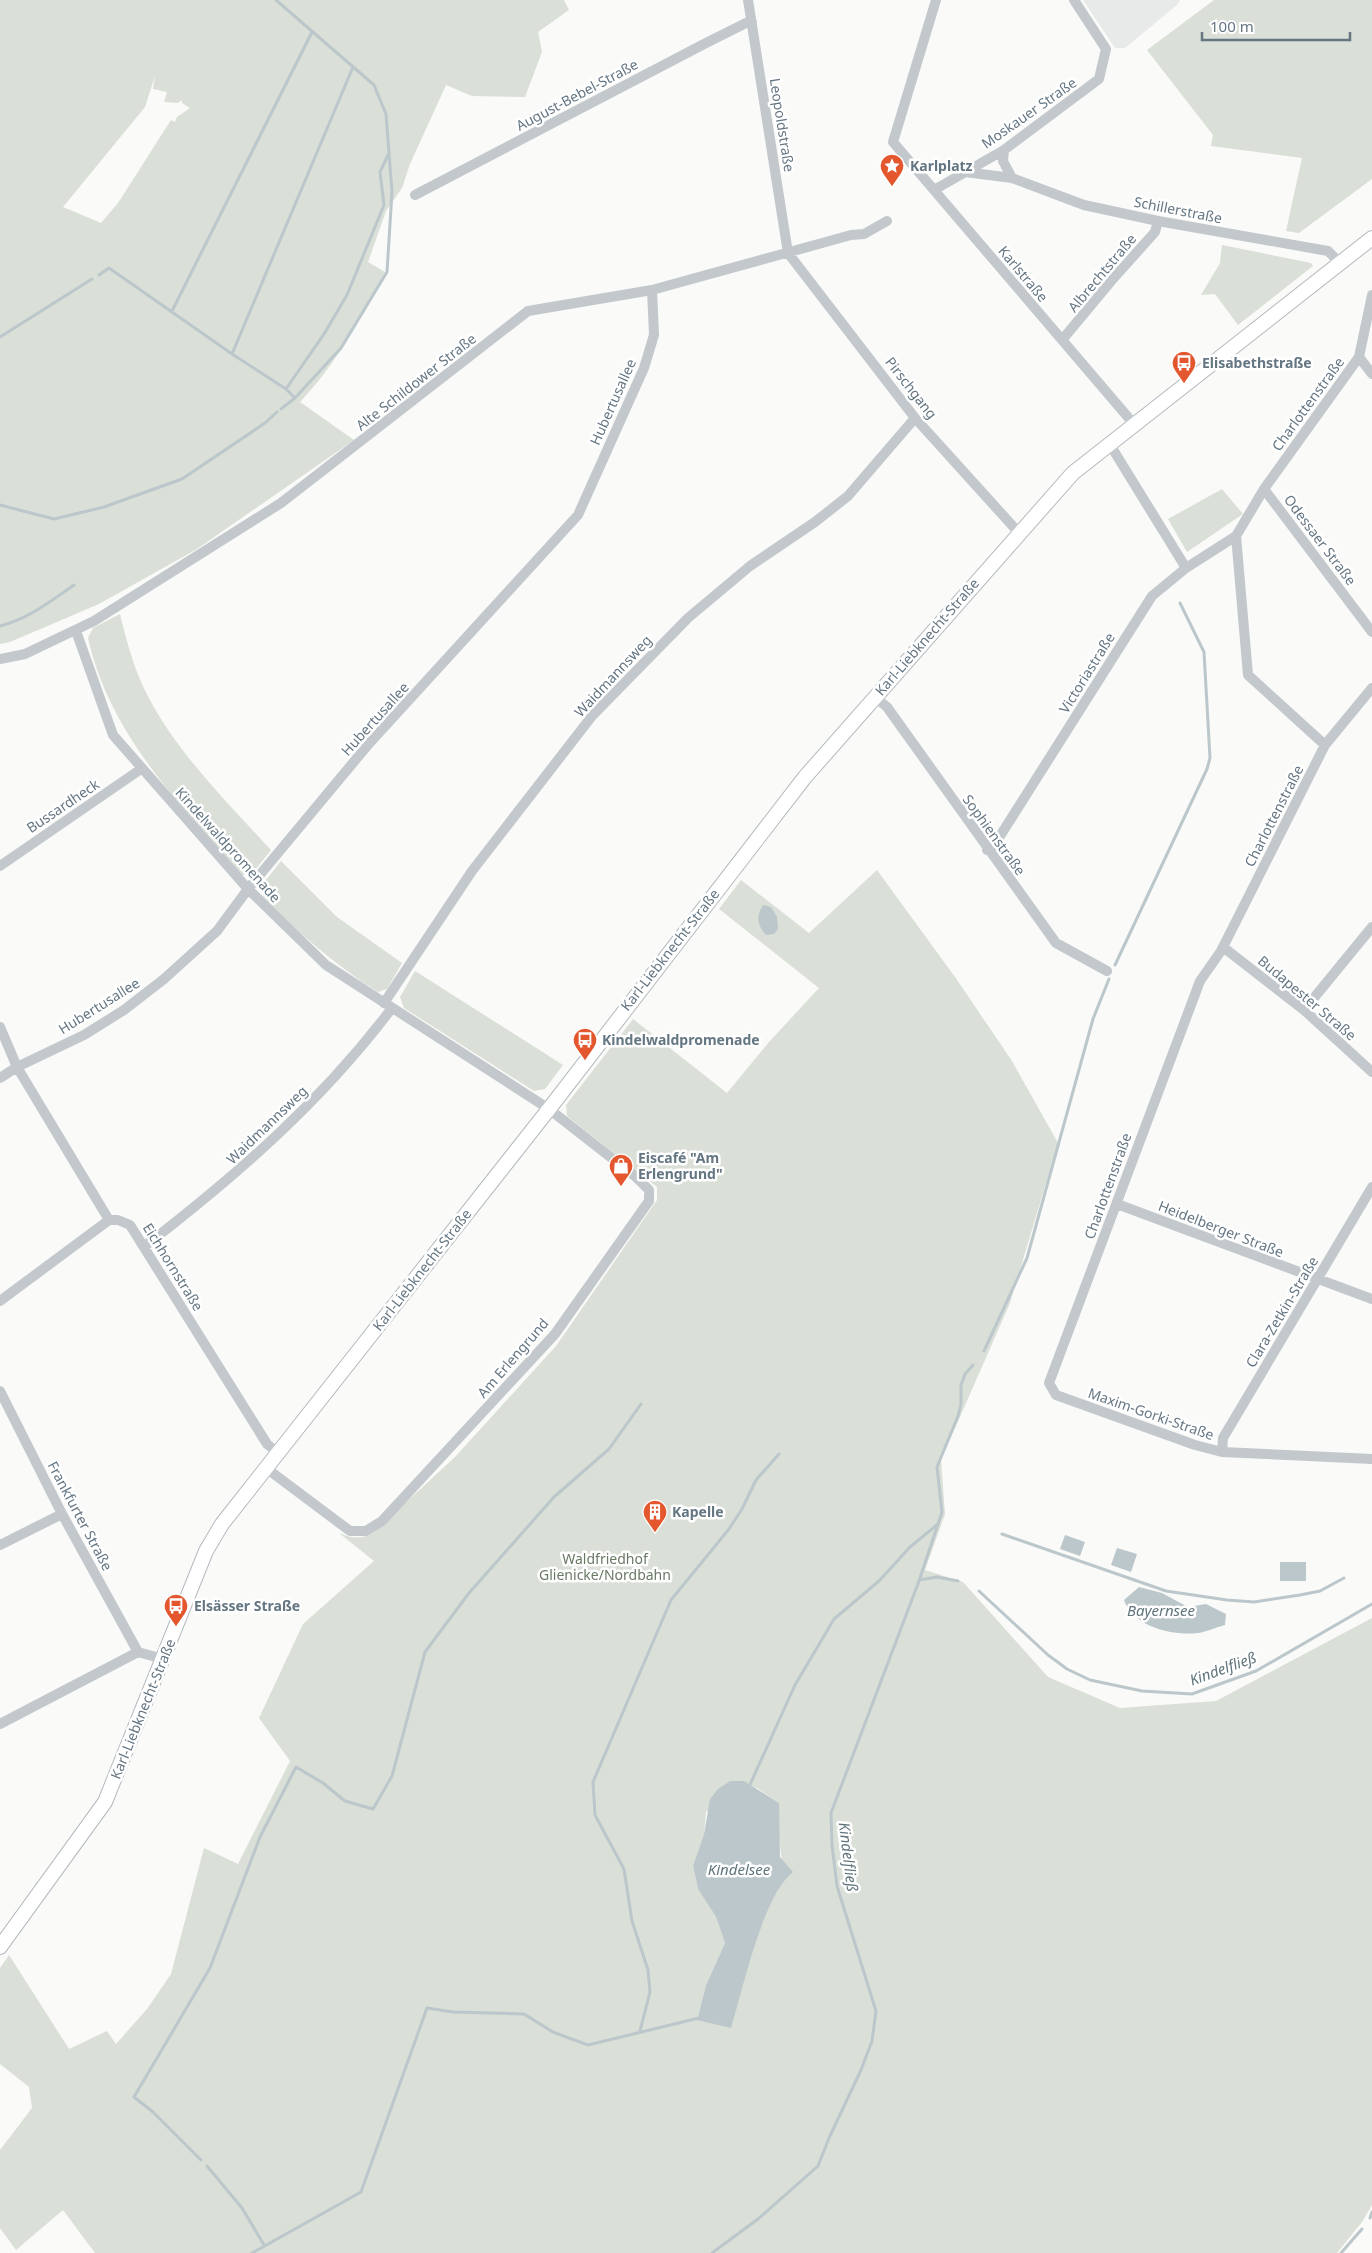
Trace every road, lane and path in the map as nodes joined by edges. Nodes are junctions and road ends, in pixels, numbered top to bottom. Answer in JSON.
{"nodes":[{"id":1,"x":748,"y":0,"type":"edge"},
{"id":2,"x":936,"y":0,"type":"edge"},
{"id":3,"x":1074,"y":0,"type":"edge"},
{"id":4,"x":752,"y":22,"type":"junction"},
{"id":5,"x":1004,"y":150,"type":"junction"},
{"id":6,"x":965,"y":172,"type":"junction"},
{"id":7,"x":1012,"y":178,"type":"junction"},
{"id":8,"x":934,"y":190,"type":"junction"},
{"id":9,"x":415,"y":195,"type":"dead end"},
{"id":10,"x":888,"y":221,"type":"dead end"},
{"id":11,"x":1158,"y":221,"type":"junction"},
{"id":12,"x":1370,"y":243,"type":"edge"},
{"id":13,"x":788,"y":254,"type":"junction"},
{"id":14,"x":1340,"y":262,"type":"junction"},
{"id":15,"x":652,"y":290,"type":"junction"},
{"id":16,"x":1372,"y":296,"type":"edge"},
{"id":17,"x":1062,"y":340,"type":"junction"},
{"id":18,"x":1359,"y":356,"type":"junction"},
{"id":19,"x":1372,"y":374,"type":"edge"},
{"id":20,"x":915,"y":418,"type":"junction"},
{"id":21,"x":1133,"y":424,"type":"junction"},
{"id":22,"x":1108,"y":444,"type":"junction"},
{"id":23,"x":1264,"y":489,"type":"junction"},
{"id":24,"x":1019,"y":533,"type":"junction"},
{"id":25,"x":1236,"y":536,"type":"junction"},
{"id":26,"x":1186,"y":568,"type":"junction"},
{"id":27,"x":76,"y":631,"type":"junction"},
{"id":28,"x":1372,"y":632,"type":"edge"},
{"id":29,"x":0,"y":660,"type":"edge"},
{"id":30,"x":1372,"y":688,"type":"edge"},
{"id":31,"x":875,"y":697,"type":"junction"},
{"id":32,"x":1325,"y":745,"type":"junction"},
{"id":33,"x":141,"y":769,"type":"junction"},
{"id":34,"x":987,"y":850,"type":"junction"},
{"id":35,"x":0,"y":866,"type":"edge"},
{"id":36,"x":248,"y":889,"type":"junction"},
{"id":37,"x":1372,"y":927,"type":"edge"},
{"id":38,"x":1222,"y":947,"type":"junction"},
{"id":39,"x":1106,"y":971,"type":"dead end"},
{"id":40,"x":388,"y":1006,"type":"junction"},
{"id":41,"x":1304,"y":1010,"type":"junction"},
{"id":42,"x":0,"y":1027,"type":"edge"},
{"id":43,"x":17,"y":1067,"type":"junction"},
{"id":44,"x":1372,"y":1072,"type":"edge"},
{"id":45,"x":0,"y":1078,"type":"edge"},
{"id":46,"x":549,"y":1109,"type":"junction"},
{"id":47,"x":1372,"y":1187,"type":"edge"},
{"id":48,"x":1117,"y":1204,"type":"junction"},
{"id":49,"x":109,"y":1220,"type":"junction"},
{"id":50,"x":145,"y":1246,"type":"junction"},
{"id":51,"x":1317,"y":1280,"type":"junction"},
{"id":52,"x":0,"y":1300,"type":"edge"},
{"id":53,"x":1372,"y":1300,"type":"edge"},
{"id":54,"x":1049,"y":1383,"type":"joint"},
{"id":55,"x":0,"y":1391,"type":"edge"},
{"id":56,"x":1222,"y":1452,"type":"junction"},
{"id":57,"x":278,"y":1453,"type":"junction"},
{"id":58,"x":1372,"y":1459,"type":"edge"},
{"id":59,"x":266,"y":1468,"type":"junction"},
{"id":60,"x":62,"y":1514,"type":"junction"},
{"id":61,"x":0,"y":1545,"type":"edge"},
{"id":62,"x":138,"y":1652,"type":"junction"},
{"id":63,"x":163,"y":1659,"type":"junction"},
{"id":64,"x":0,"y":1724,"type":"edge"},
{"id":65,"x":0,"y":1947,"type":"edge"}],
"edges":[{"from":1,"to":4,"type":"street","name":"Leopoldstraße"},
{"from":2,"to":8,"type":"street","name":"Karlstraße"},
{"from":3,"to":5,"type":"street","name":"Moskauer Straße"},
{"from":4,"to":9,"type":"street","name":"August-Bebel-Straße"},
{"from":4,"to":13,"type":"street","name":"Leopoldstraße"},
{"from":5,"to":6,"type":"street","name":"Moskauer Straße"},
{"from":5,"to":7,"type":"street"},
{"from":6,"to":7,"type":"street","name":"Schillerstraße"},
{"from":6,"to":8,"type":"street","name":"Moskauer Straße"},
{"from":7,"to":11,"type":"street","name":"Schillerstraße"},
{"from":8,"to":17,"type":"street","name":"Karlstraße"},
{"from":10,"to":13,"type":"street","name":"Alte Schildower Straße"},
{"from":11,"to":14,"type":"street","name":"Schillerstraße"},
{"from":11,"to":17,"type":"street","name":"Albrechtstraße"},
{"from":12,"to":14,"type":"street","name":"Karl-Liebknecht-Straße"},
{"from":13,"to":15,"type":"street","name":"Alte Schildower Straße"},
{"from":13,"to":20,"type":"street","name":"Pirschgang"},
{"from":14,"to":21,"type":"street","name":"Karl-Liebknecht-Straße"},
{"from":15,"to":27,"type":"street","name":"Alte Schildower Straße"},
{"from":15,"to":36,"type":"street","name":"Hubertusallee"},
{"from":16,"to":18,"type":"street","name":"Charlottenstraße"},
{"from":17,"to":21,"type":"street","name":"Karlstraße"},
{"from":18,"to":19,"type":"street"},
{"from":18,"to":23,"type":"street","name":"Charlottenstraße"},
{"from":20,"to":24,"type":"street","name":"Pirschgang"},
{"from":20,"to":40,"type":"street","name":"Waidmannsweg"},
{"from":21,"to":22,"type":"street","name":"Karl-Liebknecht-Straße"},
{"from":22,"to":24,"type":"street","name":"Karl-Liebknecht-Straße"},
{"from":22,"to":26,"type":"street"},
{"from":23,"to":25,"type":"street","name":"Charlottenstraße"},
{"from":23,"to":28,"type":"street","name":"Odessaer Straße"},
{"from":24,"to":31,"type":"street","name":"Karl-Liebknecht-Straße"},
{"from":25,"to":26,"type":"street","name":"Victoriastraße"},
{"from":25,"to":32,"type":"street"},
{"from":26,"to":34,"type":"street","name":"Victoriastraße"},
{"from":27,"to":29,"type":"street","name":"Alte Schildower Straße"},
{"from":27,"to":33,"type":"street","name":"Kindelwaldpromenade"},
{"from":30,"to":32,"type":"street","name":"Charlottenstraße"},
{"from":31,"to":34,"type":"street","name":"Sophienstraße"},
{"from":31,"to":46,"type":"street","name":"Karl-Liebknecht-Straße"},
{"from":32,"to":38,"type":"street","name":"Charlottenstraße"},
{"from":33,"to":35,"type":"street","name":"Bussardheck"},
{"from":33,"to":36,"type":"street","name":"Kindelwaldpromenade"},
{"from":34,"to":39,"type":"street","name":"Sophienstraße"},
{"from":36,"to":40,"type":"street","name":"Kindelwaldpromenade"},
{"from":36,"to":43,"type":"street","name":"Hubertusallee"},
{"from":37,"to":41,"type":"street"},
{"from":38,"to":41,"type":"street","name":"Budapester Straße"},
{"from":38,"to":48,"type":"street","name":"Charlottenstraße"},
{"from":40,"to":46,"type":"street","name":"Kindelwaldpromenade"},
{"from":40,"to":50,"type":"street","name":"Waidmannsweg"},
{"from":41,"to":44,"type":"street","name":"Budapester Straße"},
{"from":42,"to":43,"type":"street"},
{"from":43,"to":45,"type":"street","name":"Hubertusallee"},
{"from":43,"to":49,"type":"street"},
{"from":46,"to":57,"type":"street","name":"Karl-Liebknecht-Straße"},
{"from":46,"to":59,"type":"street","name":"Am Erlengrund"},
{"from":47,"to":51,"type":"street","name":"Clara-Zetkin-Straße"},
{"from":48,"to":51,"type":"street","name":"Heidelberger Straße"},
{"from":48,"to":54,"type":"street","name":"Charlottenstraße"},
{"from":49,"to":50,"type":"street","name":"Eichhornstraße"},
{"from":49,"to":52,"type":"street"},
{"from":50,"to":57,"type":"street","name":"Eichhornstraße"},
{"from":51,"to":53,"type":"street","name":"Heidelberger Straße"},
{"from":51,"to":56,"type":"street","name":"Clara-Zetkin-Straße"},
{"from":54,"to":56,"type":"street","name":"Maxim-Gorki-Straße"},
{"from":55,"to":60,"type":"street","name":"Frankfurter Straße"},
{"from":56,"to":58,"type":"street","name":"Maxim-Gorki-Straße"},
{"from":57,"to":59,"type":"street","name":"Karl-Liebknecht-Straße"},
{"from":59,"to":63,"type":"street","name":"Karl-Liebknecht-Straße"},
{"from":60,"to":61,"type":"street"},
{"from":60,"to":62,"type":"street","name":"Frankfurter Straße"},
{"from":62,"to":63,"type":"street"},
{"from":62,"to":64,"type":"street"},
{"from":63,"to":65,"type":"street","name":"Karl-Liebknecht-Straße"}]}
